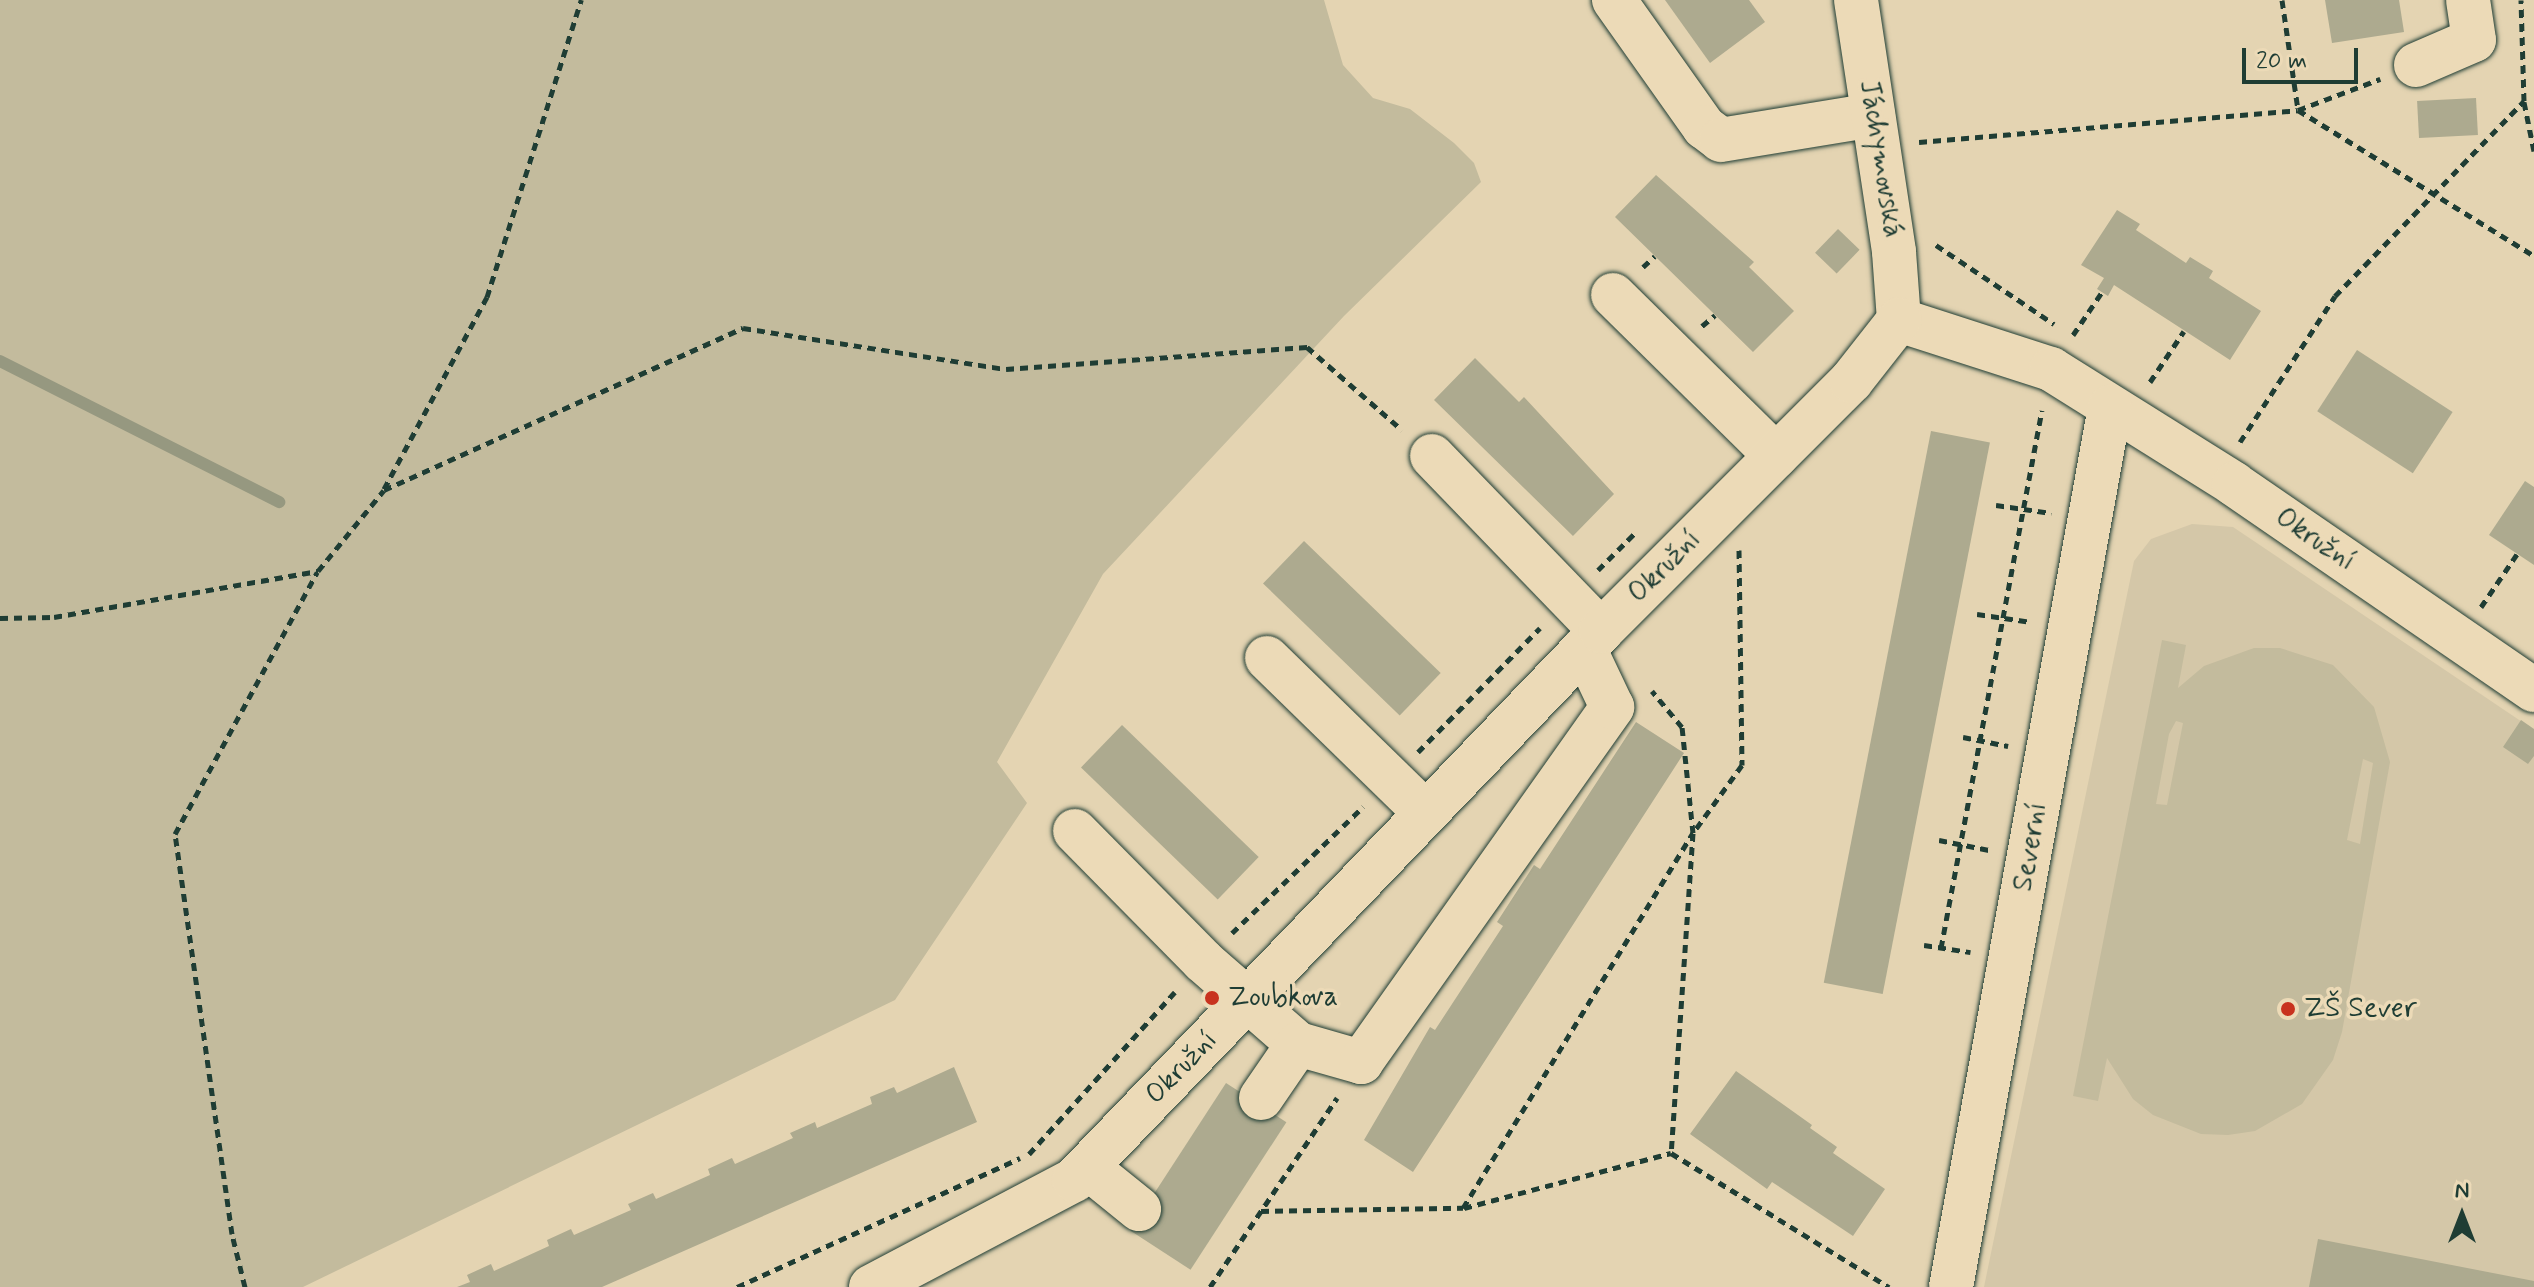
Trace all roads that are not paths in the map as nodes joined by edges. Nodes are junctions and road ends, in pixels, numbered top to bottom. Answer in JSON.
{"nodes":[{"id":1,"x":1614,"y":0,"type":"edge"},
{"id":2,"x":1856,"y":0,"type":"edge"},
{"id":3,"x":2468,"y":0,"type":"edge"},
{"id":4,"x":2416,"y":65,"type":"road end"},
{"id":5,"x":1875,"y":130,"type":"junction"},
{"id":6,"x":1613,"y":295,"type":"dead end"},
{"id":7,"x":1899,"y":320,"type":"junction"},
{"id":8,"x":2122,"y":392,"type":"junction"},
{"id":9,"x":1432,"y":456,"type":"road end"},
{"id":10,"x":1776,"y":456,"type":"junction"},
{"id":11,"x":1592,"y":639,"type":"junction"},
{"id":12,"x":1267,"y":658,"type":"dead end"},
{"id":13,"x":2534,"y":690,"type":"edge"},
{"id":14,"x":1425,"y":812,"type":"junction"},
{"id":15,"x":1075,"y":831,"type":"dead end"},
{"id":16,"x":1246,"y":1001,"type":"junction"},
{"id":17,"x":1298,"y":1044,"type":"junction"},
{"id":18,"x":1261,"y":1098,"type":"dead end"},
{"id":19,"x":1087,"y":1167,"type":"junction"},
{"id":20,"x":1139,"y":1209,"type":"dead end"},
{"id":21,"x":875,"y":1286,"type":"edge"},
{"id":22,"x":1951,"y":1287,"type":"edge"}],
"edges":[{"from":1,"to":5,"type":"street"},
{"from":2,"to":5,"type":"street","name":"Jáchymovská"},
{"from":3,"to":4,"type":"street"},
{"from":5,"to":7,"type":"street","name":"Jáchymovská"},
{"from":6,"to":10,"type":"street"},
{"from":7,"to":8,"type":"street","name":"Okružní"},
{"from":7,"to":10,"type":"street","name":"Okružní"},
{"from":8,"to":13,"type":"street","name":"Okružní"},
{"from":8,"to":22,"type":"street","name":"Severní"},
{"from":9,"to":11,"type":"street"},
{"from":10,"to":11,"type":"street","name":"Okružní"},
{"from":11,"to":14,"type":"street","name":"Okružní"},
{"from":11,"to":17,"type":"street"},
{"from":12,"to":14,"type":"street"},
{"from":14,"to":16,"type":"street","name":"Okružní"},
{"from":15,"to":16,"type":"street"},
{"from":16,"to":17,"type":"street"},
{"from":16,"to":19,"type":"street","name":"Okružní"},
{"from":17,"to":18,"type":"street"},
{"from":19,"to":20,"type":"street"},
{"from":19,"to":21,"type":"street","name":"Okružní"}]}
